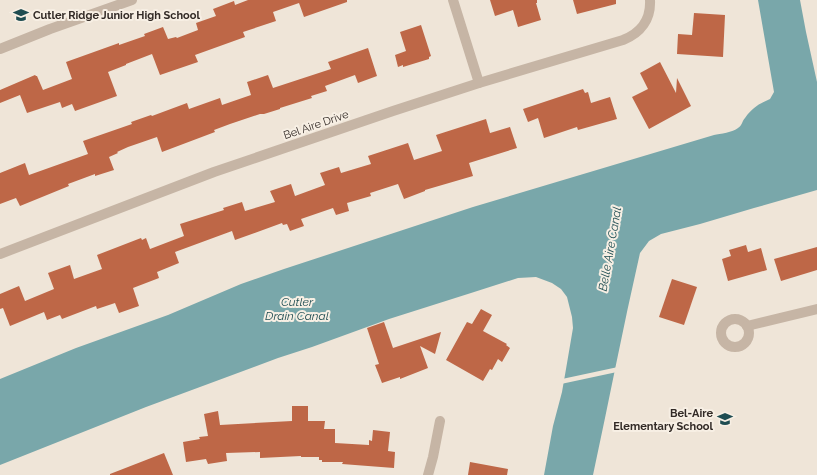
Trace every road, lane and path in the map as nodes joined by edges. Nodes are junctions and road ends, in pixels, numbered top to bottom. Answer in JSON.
{"nodes":[{"id":1,"x":132,"y":0,"type":"edge"},
{"id":2,"x":453,"y":0,"type":"edge"},
{"id":3,"x":650,"y":0,"type":"edge"},
{"id":4,"x":0,"y":49,"type":"edge"},
{"id":5,"x":479,"y":83,"type":"junction"},
{"id":6,"x":0,"y":254,"type":"edge"},
{"id":7,"x":817,"y":309,"type":"edge"},
{"id":8,"x":747,"y":326,"type":"dead end"},
{"id":9,"x":440,"y":422,"type":"dead end"},
{"id":10,"x":428,"y":475,"type":"edge"}],
"edges":[{"from":1,"to":4,"type":"street"},
{"from":2,"to":5,"type":"street"},
{"from":3,"to":5,"type":"street","name":"Bel Aire Drive"},
{"from":5,"to":6,"type":"street","name":"Bel Aire Drive"},
{"from":7,"to":8,"type":"street"},
{"from":9,"to":10,"type":"street"}]}
